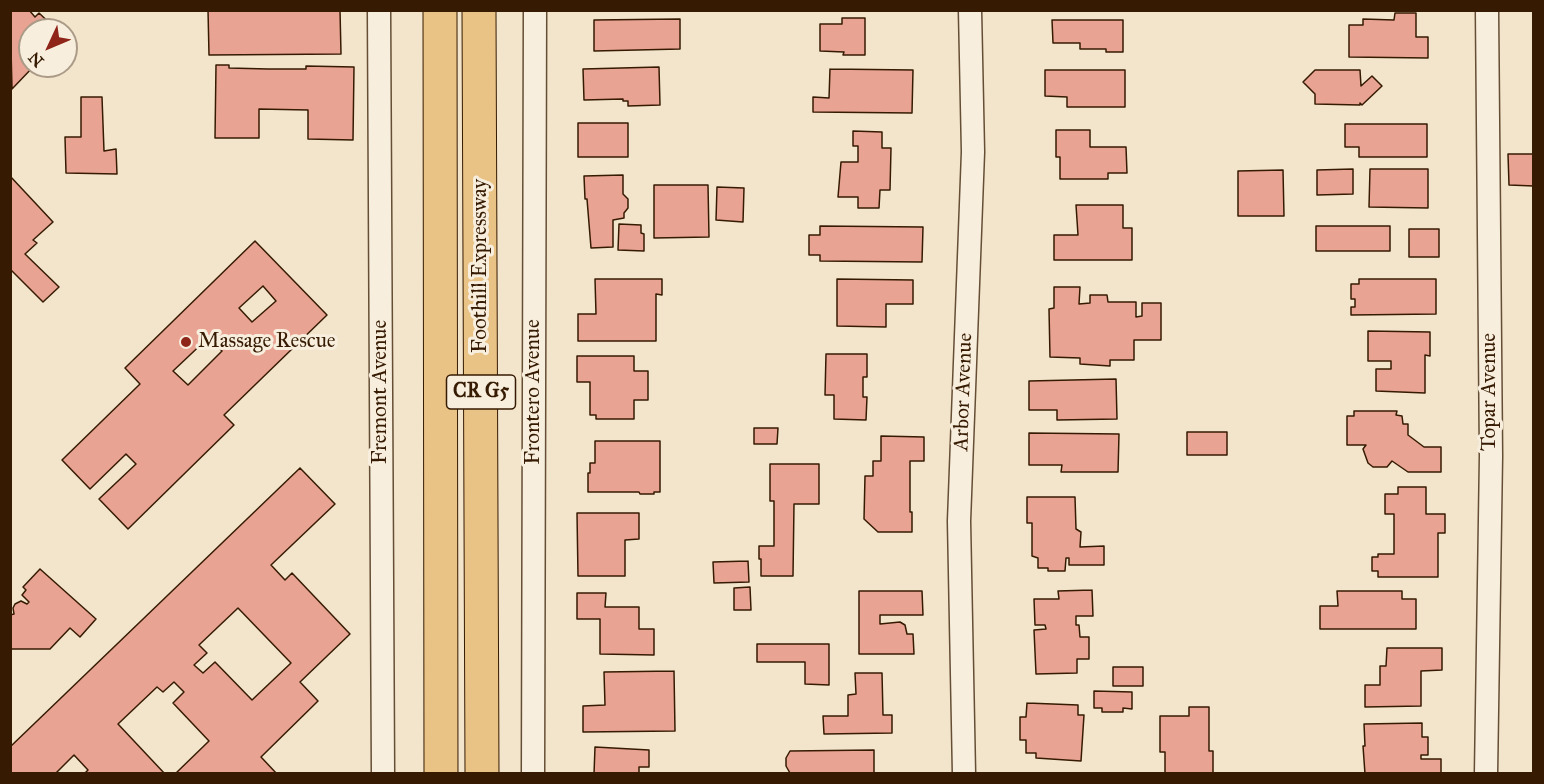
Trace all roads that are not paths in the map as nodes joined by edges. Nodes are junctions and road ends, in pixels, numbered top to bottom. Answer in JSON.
{"nodes":[{"id":1,"x":379,"y":10,"type":"edge"},
{"id":2,"x":440,"y":10,"type":"edge"},
{"id":3,"x":479,"y":10,"type":"edge"},
{"id":4,"x":535,"y":10,"type":"edge"},
{"id":5,"x":970,"y":10,"type":"edge"},
{"id":6,"x":1487,"y":10,"type":"edge"},
{"id":7,"x":383,"y":774,"type":"edge"},
{"id":8,"x":441,"y":774,"type":"edge"},
{"id":9,"x":482,"y":774,"type":"edge"},
{"id":10,"x":533,"y":774,"type":"edge"},
{"id":11,"x":964,"y":774,"type":"edge"},
{"id":12,"x":1486,"y":774,"type":"edge"}],
"edges":[{"from":1,"to":7,"type":"street","name":"Fremont Avenue"},
{"from":2,"to":8,"type":"highway","name":"Foothill Expressway","number":"CR G5"},
{"from":3,"to":9,"type":"highway","name":"Foothill Expressway","number":"CR G5"},
{"from":4,"to":10,"type":"street","name":"Frontero Avenue"},
{"from":5,"to":11,"type":"street","name":"Arbor Avenue"},
{"from":6,"to":12,"type":"street","name":"Topar Avenue"}]}
